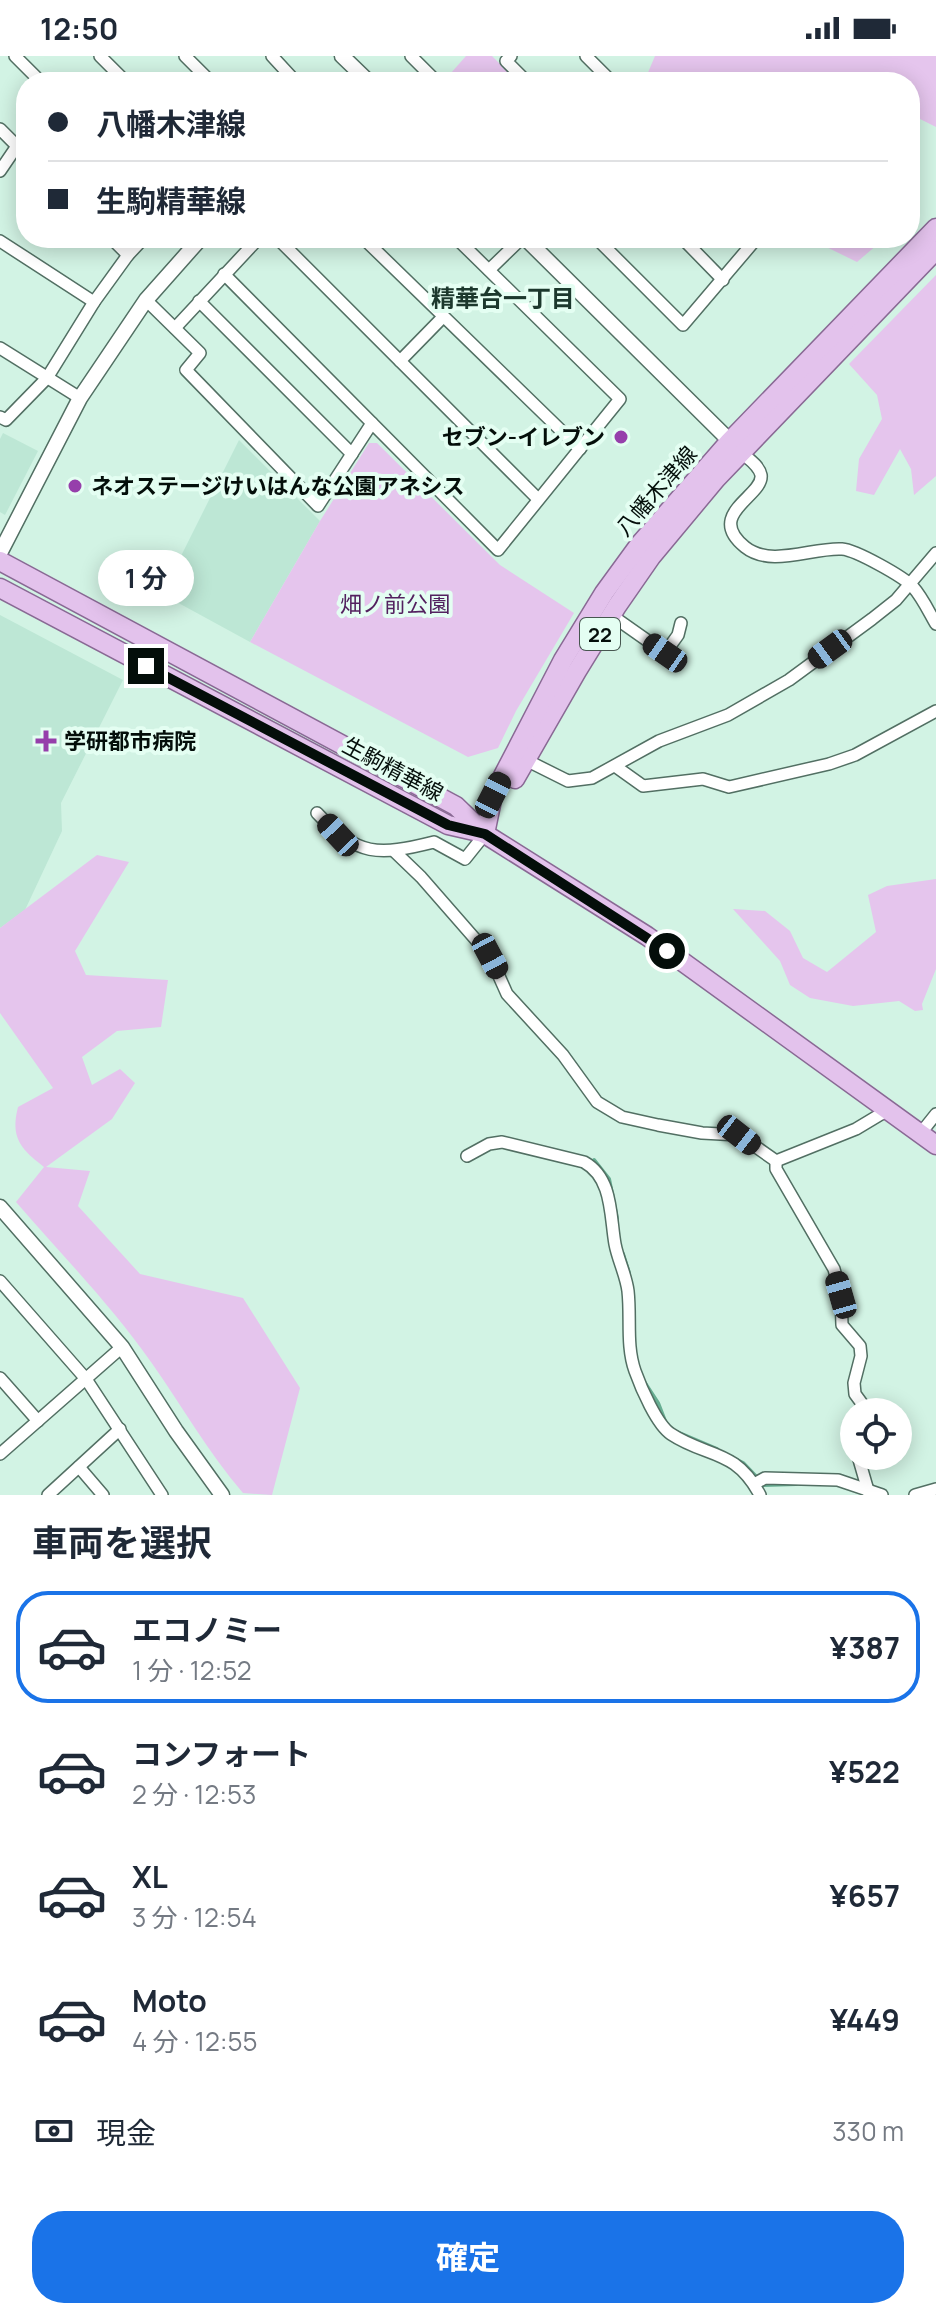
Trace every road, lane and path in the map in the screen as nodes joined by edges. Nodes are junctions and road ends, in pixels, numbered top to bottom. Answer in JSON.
{"nodes":[{"id":1,"x":15,"y":56,"type":"edge"},
{"id":2,"x":100,"y":56,"type":"edge"},
{"id":3,"x":185,"y":56,"type":"edge"},
{"id":4,"x":272,"y":56,"type":"edge"},
{"id":5,"x":342,"y":56,"type":"edge"},
{"id":6,"x":411,"y":56,"type":"edge"},
{"id":7,"x":586,"y":56,"type":"edge"},
{"id":8,"x":31,"y":72,"type":"edge"},
{"id":9,"x":116,"y":72,"type":"edge"},
{"id":10,"x":201,"y":72,"type":"edge"},
{"id":11,"x":287,"y":72,"type":"edge"},
{"id":12,"x":356,"y":72,"type":"edge"},
{"id":13,"x":427,"y":72,"type":"edge"},
{"id":14,"x":602,"y":72,"type":"edge"},
{"id":15,"x":0,"y":129,"type":"edge"},
{"id":16,"x":16,"y":145,"type":"edge"},
{"id":17,"x":16,"y":155,"type":"edge"},
{"id":18,"x":0,"y":171,"type":"edge"},
{"id":19,"x":936,"y":228,"type":"edge"},
{"id":20,"x":0,"y":241,"type":"edge"},
{"id":21,"x":920,"y":245,"type":"edge"},
{"id":22,"x":121,"y":248,"type":"edge"},
{"id":23,"x":135,"y":248,"type":"edge"},
{"id":24,"x":192,"y":248,"type":"edge"},
{"id":25,"x":249,"y":248,"type":"edge"},
{"id":26,"x":287,"y":248,"type":"edge"},
{"id":27,"x":373,"y":248,"type":"edge"},
{"id":28,"x":466,"y":248,"type":"edge"},
{"id":29,"x":512,"y":248,"type":"edge"},
{"id":30,"x":533,"y":248,"type":"edge"},
{"id":31,"x":606,"y":248,"type":"edge"},
{"id":32,"x":692,"y":248,"type":"edge"},
{"id":33,"x":749,"y":248,"type":"edge"},
{"id":34,"x":918,"y":248,"type":"edge"},
{"id":35,"x":936,"y":250,"type":"edge"},
{"id":36,"x":128,"y":255,"type":"junction"},
{"id":37,"x":489,"y":270,"type":"junction"},
{"id":38,"x":224,"y":274,"type":"junction"},
{"id":39,"x":723,"y":280,"type":"junction"},
{"id":40,"x":146,"y":300,"type":"junction"},
{"id":41,"x":199,"y":301,"type":"junction"},
{"id":42,"x":94,"y":302,"type":"junction"},
{"id":43,"x":443,"y":317,"type":"junction"},
{"id":44,"x":175,"y":328,"type":"junction"},
{"id":45,"x":0,"y":348,"type":"edge"},
{"id":46,"x":400,"y":361,"type":"junction"},
{"id":47,"x":47,"y":378,"type":"junction"},
{"id":48,"x":80,"y":398,"type":"junction"},
{"id":49,"x":0,"y":417,"type":"edge"},
{"id":50,"x":372,"y":423,"type":"junction"},
{"id":51,"x":735,"y":447,"type":"junction"},
{"id":52,"x":580,"y":449,"type":"junction"},
{"id":53,"x":352,"y":454,"type":"junction"},
{"id":54,"x":538,"y":499,"type":"junction"},
{"id":55,"x":0,"y":553,"type":"edge"},
{"id":56,"x":936,"y":553,"type":"edge"},
{"id":57,"x":0,"y":561,"type":"edge"},
{"id":58,"x":909,"y":584,"type":"junction"},
{"id":59,"x":0,"y":588,"type":"edge"},
{"id":60,"x":611,"y":615,"type":"junction"},
{"id":61,"x":681,"y":623,"type":"dead end"},
{"id":62,"x":936,"y":624,"type":"edge"},
{"id":63,"x":936,"y":711,"type":"edge"},
{"id":64,"x":526,"y":760,"type":"junction"},
{"id":65,"x":615,"y":766,"type":"junction"},
{"id":66,"x":317,"y":813,"type":"dead end"},
{"id":67,"x":485,"y":834,"type":"junction"},
{"id":68,"x":395,"y":852,"type":"junction"},
{"id":69,"x":886,"y":1111,"type":"junction"},
{"id":70,"x":936,"y":1114,"type":"edge"},
{"id":71,"x":928,"y":1140,"type":"edge"},
{"id":72,"x":467,"y":1156,"type":"dead end"},
{"id":73,"x":776,"y":1161,"type":"junction"},
{"id":74,"x":0,"y":1207,"type":"edge"},
{"id":75,"x":0,"y":1281,"type":"edge"},
{"id":76,"x":122,"y":1347,"type":"junction"},
{"id":77,"x":0,"y":1378,"type":"edge"},
{"id":78,"x":86,"y":1379,"type":"junction"},
{"id":79,"x":859,"y":1398,"type":"edge"},
{"id":80,"x":38,"y":1421,"type":"junction"},
{"id":81,"x":120,"y":1429,"type":"junction"},
{"id":82,"x":0,"y":1454,"type":"edge"},
{"id":83,"x":79,"y":1467,"type":"junction"},
{"id":84,"x":862,"y":1470,"type":"edge"},
{"id":85,"x":936,"y":1489,"type":"edge"},
{"id":86,"x":757,"y":1490,"type":"edge"},
{"id":87,"x":869,"y":1492,"type":"edge"},
{"id":88,"x":48,"y":1495,"type":"edge"},
{"id":89,"x":103,"y":1495,"type":"edge"},
{"id":90,"x":162,"y":1495,"type":"edge"},
{"id":91,"x":222,"y":1495,"type":"edge"},
{"id":92,"x":882,"y":1495,"type":"edge"},
{"id":93,"x":915,"y":1495,"type":"edge"}],
"edges":[{"from":1,"to":8,"type":"street"},
{"from":2,"to":9,"type":"street"},
{"from":3,"to":10,"type":"street"},
{"from":4,"to":11,"type":"street"},
{"from":5,"to":12,"type":"street"},
{"from":6,"to":13,"type":"street"},
{"from":7,"to":14,"type":"street"},
{"from":15,"to":16,"type":"street"},
{"from":17,"to":18,"type":"street"},
{"from":19,"to":21,"type":"main road","name":"八幡木津線","number":"22"},
{"from":20,"to":42,"type":"street"},
{"from":22,"to":36,"type":"street"},
{"from":23,"to":36,"type":"street"},
{"from":24,"to":40,"type":"street"},
{"from":25,"to":38,"type":"street"},
{"from":26,"to":46,"type":"street"},
{"from":27,"to":43,"type":"street"},
{"from":28,"to":37,"type":"street"},
{"from":29,"to":37,"type":"street"},
{"from":30,"to":51,"type":"street"},
{"from":31,"to":39,"type":"street"},
{"from":32,"to":39,"type":"street"},
{"from":33,"to":39,"type":"street"},
{"from":34,"to":51,"type":"main road","name":"八幡木津線","number":"22"},
{"from":35,"to":51,"type":"main road","name":"八幡木津線","number":"22"},
{"from":36,"to":42,"type":"street"},
{"from":37,"to":52,"type":"street"},
{"from":38,"to":41,"type":"street"},
{"from":38,"to":50,"type":"street"},
{"from":40,"to":44,"type":"street"},
{"from":40,"to":48,"type":"street"},
{"from":41,"to":44,"type":"street"},
{"from":41,"to":53,"type":"street"},
{"from":42,"to":47,"type":"street"},
{"from":43,"to":46,"type":"street"},
{"from":43,"to":52,"type":"street"},
{"from":44,"to":53,"type":"street"},
{"from":45,"to":47,"type":"street"},
{"from":46,"to":54,"type":"street"},
{"from":47,"to":48,"type":"street"},
{"from":47,"to":49,"type":"street"},
{"from":48,"to":55,"type":"street"},
{"from":50,"to":53,"type":"street"},
{"from":50,"to":54,"type":"street"},
{"from":51,"to":58,"type":"street"},
{"from":51,"to":60,"type":"main road","name":"八幡木津線","number":"22"},
{"from":51,"to":67,"type":"main road","name":"八幡木津線","number":"22"},
{"from":52,"to":54,"type":"street"},
{"from":56,"to":58,"type":"street"},
{"from":57,"to":67,"type":"main road","name":"生駒精華線"},
{"from":58,"to":62,"type":"street"},
{"from":58,"to":65,"type":"street"},
{"from":59,"to":67,"type":"main road","name":"生駒精華線"},
{"from":60,"to":61,"type":"street"},
{"from":60,"to":64,"type":"main road","name":"八幡木津線","number":"22"},
{"from":63,"to":65,"type":"street"},
{"from":64,"to":65,"type":"street"},
{"from":64,"to":67,"type":"main road","name":"八幡木津線","number":"22"},
{"from":66,"to":68,"type":"street"},
{"from":67,"to":68,"type":"street"},
{"from":67,"to":69,"type":"main road"},
{"from":68,"to":73,"type":"street"},
{"from":69,"to":71,"type":"main road"},
{"from":69,"to":73,"type":"street"},
{"from":70,"to":71,"type":"street"},
{"from":72,"to":86,"type":"street"},
{"from":73,"to":79,"type":"street"},
{"from":74,"to":76,"type":"street"},
{"from":75,"to":78,"type":"street"},
{"from":76,"to":78,"type":"street"},
{"from":76,"to":91,"type":"street"},
{"from":77,"to":80,"type":"street"},
{"from":78,"to":80,"type":"street"},
{"from":78,"to":81,"type":"street"},
{"from":80,"to":82,"type":"street"},
{"from":81,"to":83,"type":"street"},
{"from":81,"to":90,"type":"street"},
{"from":83,"to":88,"type":"street"},
{"from":83,"to":89,"type":"street"},
{"from":84,"to":87,"type":"street"},
{"from":85,"to":93,"type":"street"},
{"from":86,"to":87,"type":"street"},
{"from":87,"to":92,"type":"street"}]}
